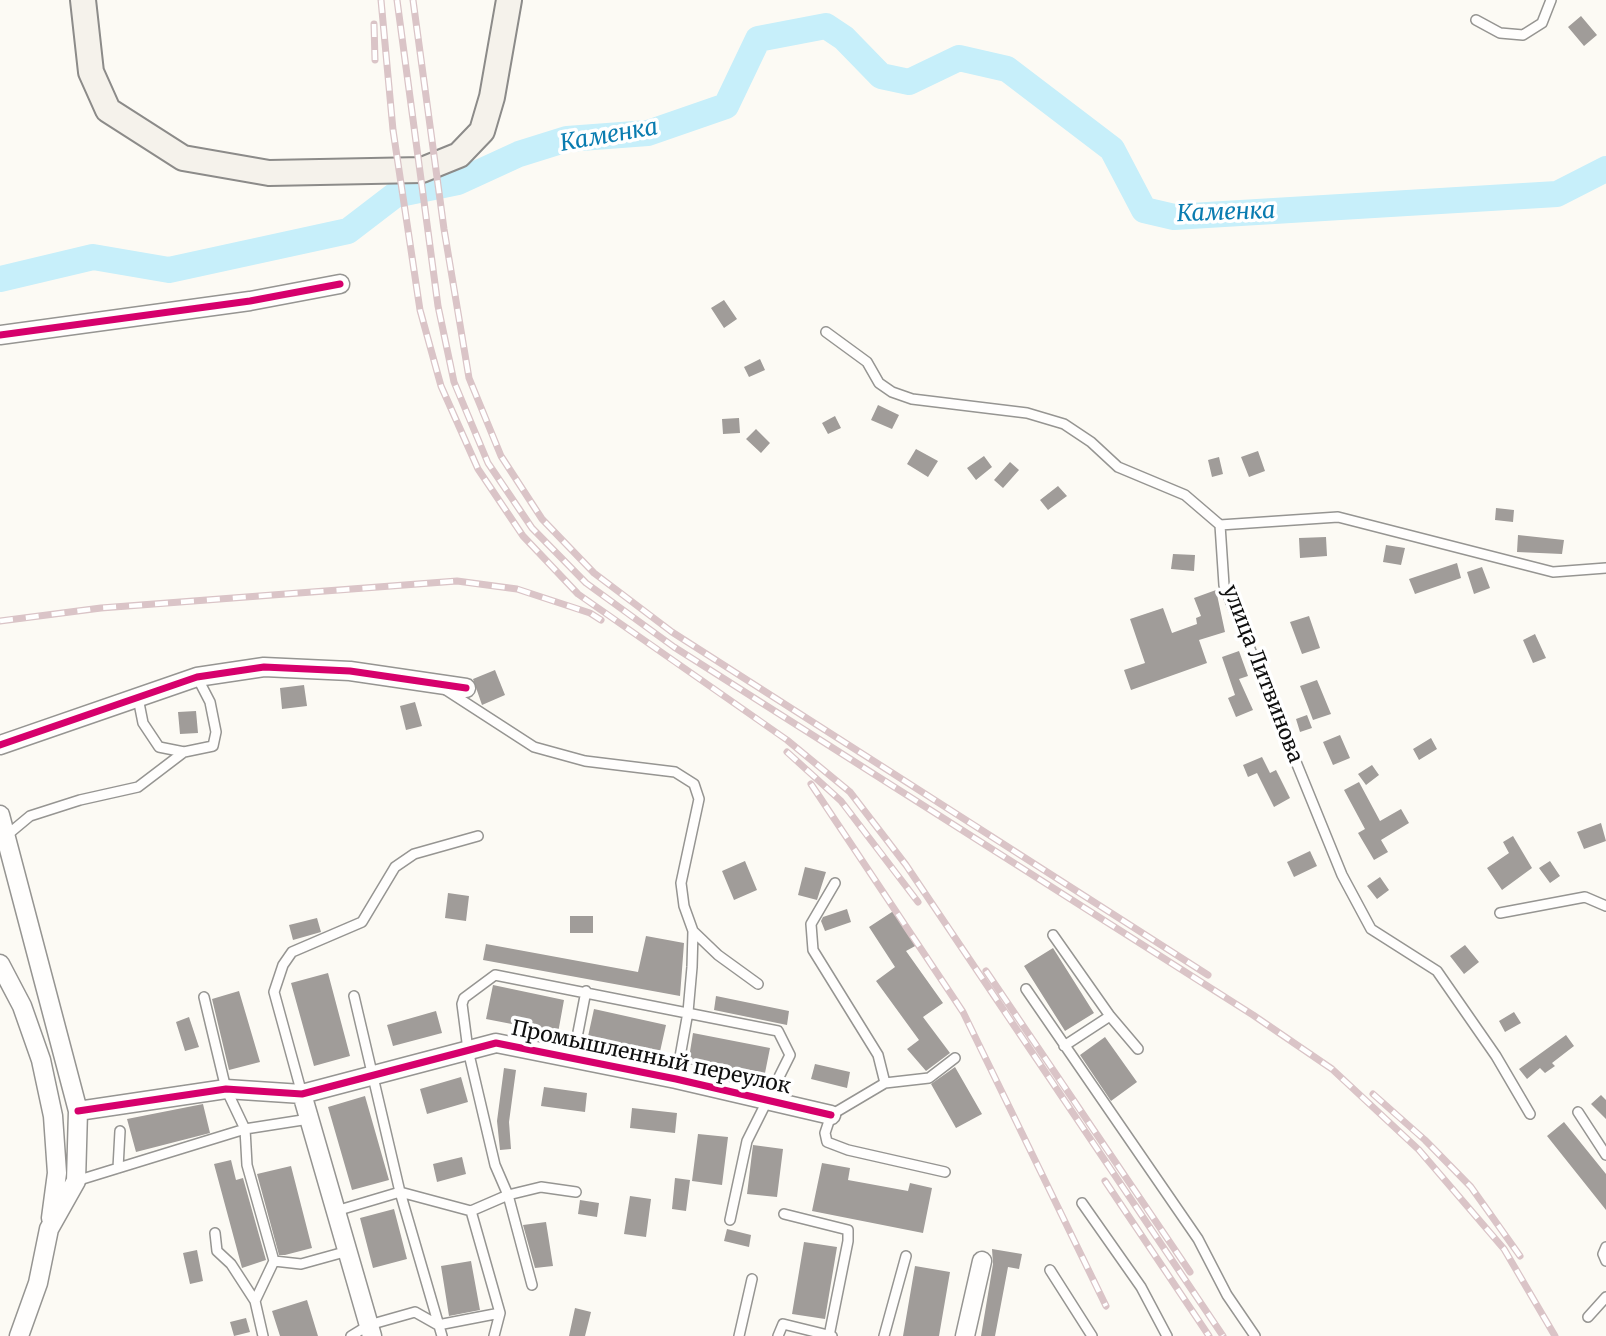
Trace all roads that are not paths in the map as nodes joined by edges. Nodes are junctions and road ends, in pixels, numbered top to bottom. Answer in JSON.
{"nodes":[{"id":1,"x":83,"y":0,"type":"edge"},
{"id":2,"x":509,"y":0,"type":"edge"},
{"id":3,"x":1551,"y":0,"type":"edge"},
{"id":4,"x":1476,"y":20,"type":"dead end"},
{"id":5,"x":340,"y":284,"type":"dead end"},
{"id":6,"x":826,"y":332,"type":"dead end"},
{"id":7,"x":0,"y":335,"type":"edge"},
{"id":8,"x":1220,"y":525,"type":"junction"},
{"id":9,"x":1606,"y":568,"type":"edge"},
{"id":10,"x":197,"y":677,"type":"junction"},
{"id":11,"x":436,"y":683,"type":"junction"},
{"id":12,"x":466,"y":688,"type":"dead end"},
{"id":13,"x":138,"y":698,"type":"junction"},
{"id":14,"x":0,"y":745,"type":"edge"},
{"id":15,"x":184,"y":752,"type":"junction"},
{"id":16,"x":0,"y":815,"type":"edge"},
{"id":17,"x":6,"y":836,"type":"junction"},
{"id":18,"x":478,"y":836,"type":"dead end"},
{"id":19,"x":835,"y":883,"type":"dead end"},
{"id":20,"x":1606,"y":906,"type":"edge"},
{"id":21,"x":1500,"y":913,"type":"dead end"},
{"id":22,"x":693,"y":931,"type":"junction"},
{"id":23,"x":1053,"y":935,"type":"dead end"},
{"id":24,"x":0,"y":964,"type":"edge"},
{"id":25,"x":758,"y":984,"type":"dead end"},
{"id":26,"x":1026,"y":989,"type":"dead end"},
{"id":27,"x":586,"y":992,"type":"junction"},
{"id":28,"x":354,"y":996,"type":"dead end"},
{"id":29,"x":204,"y":997,"type":"dead end"},
{"id":30,"x":688,"y":1012,"type":"junction"},
{"id":31,"x":1110,"y":1016,"type":"junction"},
{"id":32,"x":1064,"y":1046,"type":"junction"},
{"id":33,"x":468,"y":1049,"type":"junction"},
{"id":34,"x":1138,"y":1049,"type":"dead end"},
{"id":35,"x":573,"y":1058,"type":"junction"},
{"id":36,"x":956,"y":1058,"type":"dead end"},
{"id":37,"x":371,"y":1076,"type":"junction"},
{"id":38,"x":676,"y":1079,"type":"junction"},
{"id":39,"x":885,"y":1083,"type":"junction"},
{"id":40,"x":226,"y":1089,"type":"junction"},
{"id":41,"x":302,"y":1094,"type":"junction"},
{"id":42,"x":767,"y":1098,"type":"junction"},
{"id":43,"x":78,"y":1111,"type":"junction"},
{"id":44,"x":1578,"y":1112,"type":"dead end"},
{"id":45,"x":1530,"y":1114,"type":"dead end"},
{"id":46,"x":831,"y":1115,"type":"junction"},
{"id":47,"x":309,"y":1119,"type":"junction"},
{"id":48,"x":245,"y":1129,"type":"junction"},
{"id":49,"x":120,"y":1131,"type":"dead end"},
{"id":50,"x":1606,"y":1155,"type":"edge"},
{"id":51,"x":118,"y":1168,"type":"junction"},
{"id":52,"x":946,"y":1172,"type":"dead end"},
{"id":53,"x":76,"y":1181,"type":"junction"},
{"id":54,"x":400,"y":1192,"type":"junction"},
{"id":55,"x":576,"y":1192,"type":"dead end"},
{"id":56,"x":508,"y":1195,"type":"junction"},
{"id":57,"x":1082,"y":1203,"type":"dead end"},
{"id":58,"x":336,"y":1211,"type":"junction"},
{"id":59,"x":471,"y":1211,"type":"junction"},
{"id":60,"x":784,"y":1214,"type":"dead end"},
{"id":61,"x":730,"y":1220,"type":"dead end"},
{"id":62,"x":50,"y":1229,"type":"junction"},
{"id":63,"x":215,"y":1233,"type":"dead end"},
{"id":64,"x":1606,"y":1247,"type":"edge"},
{"id":65,"x":348,"y":1251,"type":"junction"},
{"id":66,"x":906,"y":1256,"type":"dead end"},
{"id":67,"x":274,"y":1261,"type":"junction"},
{"id":68,"x":982,"y":1261,"type":"dead end"},
{"id":69,"x":1606,"y":1261,"type":"edge"},
{"id":70,"x":1051,"y":1270,"type":"dead end"},
{"id":71,"x":752,"y":1279,"type":"dead end"},
{"id":72,"x":532,"y":1285,"type":"dead end"},
{"id":73,"x":1606,"y":1297,"type":"edge"},
{"id":74,"x":255,"y":1301,"type":"junction"},
{"id":75,"x":500,"y":1313,"type":"junction"},
{"id":76,"x":1588,"y":1317,"type":"dead end"},
{"id":77,"x":439,"y":1325,"type":"junction"},
{"id":78,"x":370,"y":1330,"type":"edge"},
{"id":79,"x":19,"y":1336,"type":"edge"},
{"id":80,"x":263,"y":1336,"type":"edge"},
{"id":81,"x":351,"y":1336,"type":"edge"},
{"id":82,"x":442,"y":1336,"type":"edge"},
{"id":83,"x":494,"y":1336,"type":"edge"},
{"id":84,"x":739,"y":1336,"type":"edge"},
{"id":85,"x":778,"y":1336,"type":"edge"},
{"id":86,"x":831,"y":1336,"type":"edge"},
{"id":87,"x":884,"y":1336,"type":"edge"},
{"id":88,"x":965,"y":1336,"type":"edge"},
{"id":89,"x":1092,"y":1336,"type":"edge"},
{"id":90,"x":1167,"y":1336,"type":"edge"},
{"id":91,"x":1255,"y":1336,"type":"edge"}],
"edges":[{"from":1,"to":2,"type":"main road"},
{"from":3,"to":4,"type":"lane"},
{"from":5,"to":7,"type":"street"},
{"from":6,"to":8,"type":"lane"},
{"from":8,"to":9,"type":"lane"},
{"from":8,"to":45,"type":"lane","name":"улица Литвинова"},
{"from":10,"to":11,"type":"street"},
{"from":10,"to":13,"type":"street"},
{"from":10,"to":15,"type":"lane"},
{"from":11,"to":12,"type":"street"},
{"from":11,"to":22,"type":"lane"},
{"from":13,"to":14,"type":"street"},
{"from":13,"to":15,"type":"lane"},
{"from":15,"to":17,"type":"lane"},
{"from":16,"to":17,"type":"street"},
{"from":17,"to":43,"type":"street"},
{"from":18,"to":41,"type":"lane"},
{"from":19,"to":39,"type":"lane"},
{"from":20,"to":21,"type":"lane"},
{"from":22,"to":25,"type":"lane"},
{"from":22,"to":30,"type":"lane"},
{"from":23,"to":31,"type":"lane"},
{"from":24,"to":62,"type":"street"},
{"from":26,"to":32,"type":"lane"},
{"from":27,"to":30,"type":"lane"},
{"from":27,"to":33,"type":"lane"},
{"from":27,"to":35,"type":"lane"},
{"from":28,"to":37,"type":"lane"},
{"from":29,"to":40,"type":"lane"},
{"from":30,"to":38,"type":"lane"},
{"from":30,"to":42,"type":"lane"},
{"from":31,"to":32,"type":"lane"},
{"from":31,"to":34,"type":"lane"},
{"from":32,"to":91,"type":"lane"},
{"from":33,"to":35,"type":"street","name":"Промышленный переулок"},
{"from":33,"to":37,"type":"street","name":"Промышленный переулок"},
{"from":33,"to":56,"type":"lane"},
{"from":35,"to":38,"type":"street","name":"Промышленный переулок"},
{"from":36,"to":39,"type":"lane"},
{"from":37,"to":41,"type":"street","name":"Промышленный переулок"},
{"from":37,"to":54,"type":"lane"},
{"from":38,"to":42,"type":"street","name":"Промышленный переулок"},
{"from":39,"to":46,"type":"lane"},
{"from":40,"to":41,"type":"street","name":"Промышленный переулок"},
{"from":40,"to":43,"type":"street","name":"Промышленный переулок"},
{"from":40,"to":48,"type":"lane"},
{"from":41,"to":47,"type":"street"},
{"from":42,"to":46,"type":"street","name":"Промышленный переулок"},
{"from":42,"to":61,"type":"lane"},
{"from":43,"to":53,"type":"street"},
{"from":44,"to":50,"type":"lane"},
{"from":46,"to":52,"type":"lane"},
{"from":47,"to":48,"type":"lane"},
{"from":47,"to":58,"type":"street"},
{"from":48,"to":51,"type":"lane"},
{"from":48,"to":67,"type":"lane"},
{"from":49,"to":51,"type":"lane"},
{"from":51,"to":53,"type":"lane"},
{"from":53,"to":62,"type":"street"},
{"from":54,"to":58,"type":"lane"},
{"from":54,"to":59,"type":"lane"},
{"from":54,"to":77,"type":"lane"},
{"from":55,"to":56,"type":"lane"},
{"from":56,"to":59,"type":"lane"},
{"from":56,"to":72,"type":"lane"},
{"from":57,"to":90,"type":"lane"},
{"from":58,"to":65,"type":"street"},
{"from":59,"to":75,"type":"lane"},
{"from":60,"to":86,"type":"lane"},
{"from":62,"to":79,"type":"street"},
{"from":63,"to":74,"type":"lane"},
{"from":64,"to":69,"type":"lane"},
{"from":65,"to":67,"type":"lane"},
{"from":65,"to":78,"type":"street"},
{"from":66,"to":87,"type":"lane"},
{"from":67,"to":74,"type":"lane"},
{"from":68,"to":88,"type":"street"},
{"from":70,"to":89,"type":"lane"},
{"from":71,"to":84,"type":"lane"},
{"from":73,"to":76,"type":"lane"},
{"from":74,"to":80,"type":"lane"},
{"from":75,"to":77,"type":"lane"},
{"from":75,"to":83,"type":"lane"},
{"from":77,"to":78,"type":"lane"},
{"from":77,"to":82,"type":"lane"},
{"from":78,"to":81,"type":"lane"},
{"from":85,"to":86,"type":"lane"}]}
